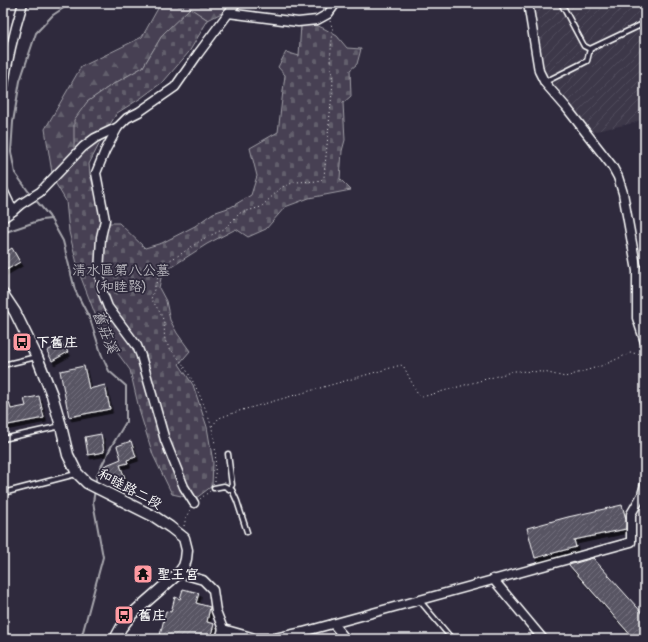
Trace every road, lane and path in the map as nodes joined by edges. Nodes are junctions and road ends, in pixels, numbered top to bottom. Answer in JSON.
{"nodes":[{"id":1,"x":23,"y":3,"type":"edge"},
{"id":2,"x":236,"y":3,"type":"edge"},
{"id":3,"x":336,"y":3,"type":"edge"},
{"id":4,"x":528,"y":3,"type":"edge"},
{"id":5,"x":561,"y":3,"type":"edge"},
{"id":6,"x":228,"y":13,"type":"junction"},
{"id":7,"x":328,"y":14,"type":"junction"},
{"id":8,"x":645,"y":23,"type":"edge"},
{"id":9,"x":590,"y":49,"type":"junction"},
{"id":10,"x":545,"y":83,"type":"junction"},
{"id":11,"x":3,"y":91,"type":"edge"},
{"id":12,"x":118,"y":127,"type":"junction"},
{"id":13,"x":3,"y":190,"type":"edge"},
{"id":14,"x":13,"y":211,"type":"junction"},
{"id":15,"x":3,"y":218,"type":"edge"},
{"id":16,"x":3,"y":294,"type":"edge"},
{"id":17,"x":645,"y":342,"type":"edge"},
{"id":18,"x":645,"y":354,"type":"edge"},
{"id":19,"x":37,"y":356,"type":"junction"},
{"id":20,"x":3,"y":365,"type":"edge"},
{"id":21,"x":61,"y":426,"type":"junction"},
{"id":22,"x":211,"y":426,"type":"junction"},
{"id":23,"x":3,"y":439,"type":"edge"},
{"id":24,"x":228,"y":454,"type":"dead end"},
{"id":25,"x":77,"y":473,"type":"junction"},
{"id":26,"x":645,"y":484,"type":"edge"},
{"id":27,"x":214,"y":488,"type":"junction"},
{"id":28,"x":229,"y":489,"type":"junction"},
{"id":29,"x":3,"y":493,"type":"edge"},
{"id":30,"x":194,"y":503,"type":"junction"},
{"id":31,"x":248,"y":532,"type":"dead end"},
{"id":32,"x":184,"y":538,"type":"junction"},
{"id":33,"x":179,"y":573,"type":"junction"},
{"id":34,"x":493,"y":579,"type":"junction"},
{"id":35,"x":419,"y":600,"type":"junction"},
{"id":36,"x":333,"y":624,"type":"junction"},
{"id":37,"x":223,"y":629,"type":"junction"},
{"id":38,"x":303,"y":632,"type":"junction"},
{"id":39,"x":115,"y":639,"type":"edge"},
{"id":40,"x":220,"y":639,"type":"edge"},
{"id":41,"x":309,"y":639,"type":"edge"},
{"id":42,"x":346,"y":639,"type":"edge"},
{"id":43,"x":452,"y":639,"type":"edge"},
{"id":44,"x":543,"y":639,"type":"edge"}],
"edges":[{"from":1,"to":11,"type":"street"},
{"from":2,"to":6,"type":"street"},
{"from":3,"to":7,"type":"street"},
{"from":4,"to":10,"type":"street"},
{"from":5,"to":9,"type":"lane"},
{"from":6,"to":7,"type":"street"},
{"from":6,"to":12,"type":"street"},
{"from":7,"to":22,"type":"path"},
{"from":8,"to":9,"type":"lane"},
{"from":9,"to":10,"type":"lane"},
{"from":10,"to":17,"type":"street"},
{"from":12,"to":14,"type":"street"},
{"from":12,"to":30,"type":"street"},
{"from":13,"to":14,"type":"street"},
{"from":14,"to":15,"type":"street"},
{"from":16,"to":19,"type":"street","name":"和睦路二段"},
{"from":18,"to":22,"type":"path"},
{"from":19,"to":20,"type":"lane"},
{"from":19,"to":21,"type":"street","name":"和睦路二段"},
{"from":21,"to":23,"type":"lane"},
{"from":21,"to":25,"type":"street","name":"和睦路二段"},
{"from":22,"to":27,"type":"path"},
{"from":24,"to":28,"type":"lane"},
{"from":25,"to":29,"type":"lane"},
{"from":25,"to":32,"type":"street","name":"和睦路二段"},
{"from":26,"to":34,"type":"street"},
{"from":27,"to":28,"type":"lane"},
{"from":27,"to":30,"type":"path"},
{"from":28,"to":31,"type":"lane"},
{"from":30,"to":32,"type":"path"},
{"from":32,"to":33,"type":"street"},
{"from":33,"to":37,"type":"street"},
{"from":33,"to":39,"type":"street"},
{"from":34,"to":35,"type":"street"},
{"from":34,"to":44,"type":"street"},
{"from":35,"to":36,"type":"street"},
{"from":35,"to":43,"type":"lane"},
{"from":36,"to":38,"type":"street"},
{"from":36,"to":42,"type":"street"},
{"from":37,"to":38,"type":"street"},
{"from":37,"to":40,"type":"street"},
{"from":38,"to":41,"type":"street"}]}
